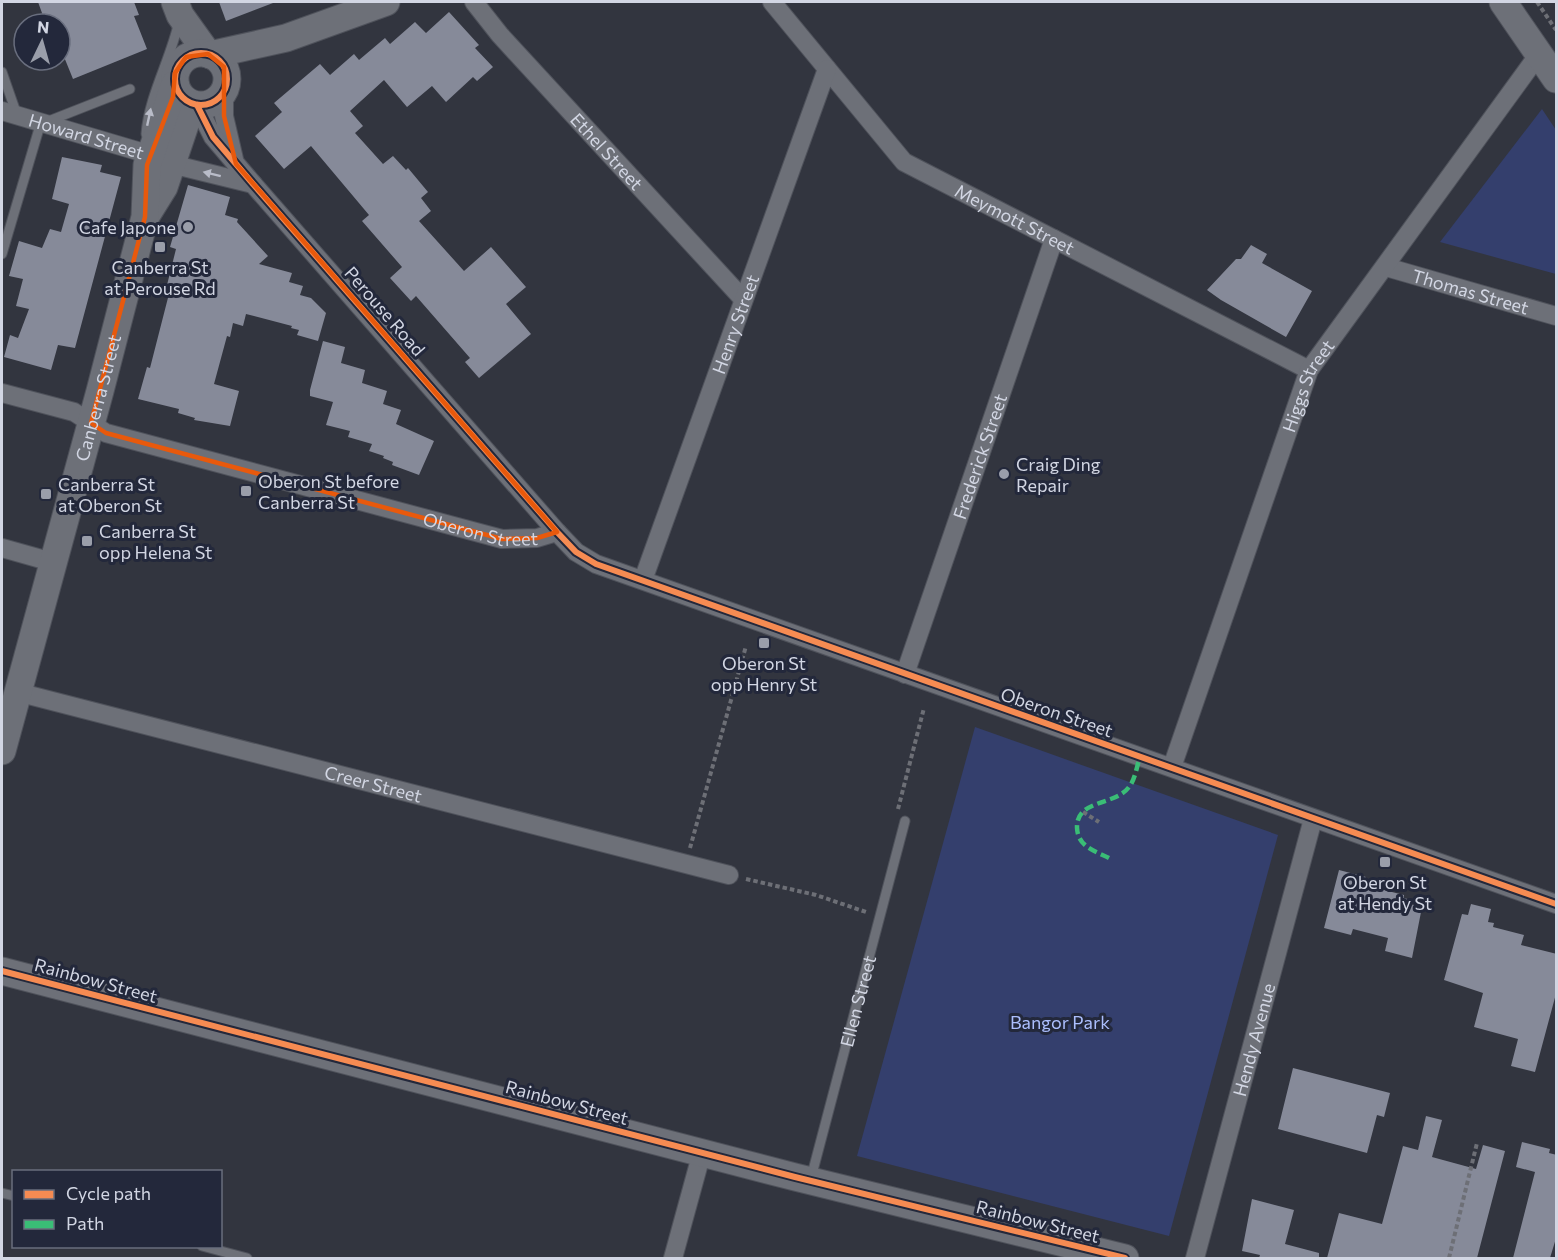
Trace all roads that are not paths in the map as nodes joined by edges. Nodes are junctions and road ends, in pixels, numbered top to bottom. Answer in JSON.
{"nodes":[{"id":1,"x":386,"y":2,"type":"edge"},
{"id":2,"x":474,"y":2,"type":"edge"},
{"id":3,"x":772,"y":2,"type":"edge"},
{"id":4,"x":1503,"y":2,"type":"edge"},
{"id":5,"x":178,"y":8,"type":"edge"},
{"id":6,"x":286,"y":38,"type":"junction"},
{"id":7,"x":209,"y":54,"type":"junction"},
{"id":8,"x":1539,"y":54,"type":"junction"},
{"id":9,"x":827,"y":69,"type":"junction"},
{"id":10,"x":2,"y":72,"type":"edge"},
{"id":11,"x":177,"y":74,"type":"junction"},
{"id":12,"x":1557,"y":79,"type":"edge"},
{"id":13,"x":225,"y":88,"type":"junction"},
{"id":14,"x":130,"y":90,"type":"dead end"},
{"id":15,"x":196,"y":105,"type":"junction"},
{"id":16,"x":9,"y":113,"type":"edge"},
{"id":17,"x":42,"y":123,"type":"junction"},
{"id":18,"x":153,"y":162,"type":"junction"},
{"id":19,"x":236,"y":164,"type":"junction"},
{"id":20,"x":253,"y":184,"type":"junction"},
{"id":21,"x":1054,"y":239,"type":"junction"},
{"id":22,"x":2,"y":254,"type":"edge"},
{"id":23,"x":1386,"y":267,"type":"junction"},
{"id":24,"x":743,"y":299,"type":"junction"},
{"id":25,"x":1557,"y":316,"type":"edge"},
{"id":26,"x":1309,"y":370,"type":"junction"},
{"id":27,"x":2,"y":393,"type":"edge"},
{"id":28,"x":92,"y":423,"type":"junction"},
{"id":29,"x":557,"y":532,"type":"junction"},
{"id":30,"x":2,"y":548,"type":"edge"},
{"id":31,"x":52,"y":562,"type":"junction"},
{"id":32,"x":643,"y":580,"type":"junction"},
{"id":33,"x":905,"y":674,"type":"junction"},
{"id":34,"x":17,"y":692,"type":"junction"},
{"id":35,"x":2,"y":751,"type":"edge"},
{"id":36,"x":1172,"y":767,"type":"junction"},
{"id":37,"x":1313,"y":819,"type":"junction"},
{"id":38,"x":905,"y":821,"type":"dead end"},
{"id":39,"x":729,"y":875,"type":"road end"},
{"id":40,"x":1557,"y":904,"type":"edge"},
{"id":41,"x":2,"y":971,"type":"edge"},
{"id":42,"x":702,"y":1152,"type":"junction"},
{"id":43,"x":810,"y":1180,"type":"junction"},
{"id":44,"x":210,"y":1248,"type":"edge"},
{"id":45,"x":247,"y":1258,"type":"edge"},
{"id":46,"x":673,"y":1258,"type":"edge"},
{"id":47,"x":1125,"y":1258,"type":"edge"},
{"id":48,"x":1195,"y":1258,"type":"edge"}],
"edges":[{"from":1,"to":6,"type":"street"},
{"from":2,"to":24,"type":"street","name":"Ethel Street"},
{"from":3,"to":9,"type":"street","name":"Meymott Street"},
{"from":4,"to":8,"type":"street"},
{"from":5,"to":7,"type":"street"},
{"from":5,"to":11,"type":"street"},
{"from":18,"to":5,"type":"lane","one_way":true},
{"from":6,"to":7,"type":"street"},
{"from":6,"to":13,"type":"street"},
{"from":7,"to":11,"type":"street"},
{"from":7,"to":13,"type":"street"},
{"from":8,"to":12,"type":"street"},
{"from":8,"to":23,"type":"street","name":"Higgs Street"},
{"from":9,"to":21,"type":"street","name":"Meymott Street"},
{"from":9,"to":24,"type":"street","name":"Henry Street"},
{"from":10,"to":16,"type":"lane"},
{"from":11,"to":15,"type":"street"},
{"from":11,"to":18,"type":"street","name":"Canberra Street"},
{"from":13,"to":15,"type":"street"},
{"from":13,"to":19,"type":"street","name":"Perouse Road"},
{"from":14,"to":17,"type":"lane"},
{"from":15,"to":18,"type":"street","name":"Canberra Street"},
{"from":15,"to":19,"type":"street","name":"Perouse Road"},
{"from":16,"to":17,"type":"street","name":"Howard Street"},
{"from":17,"to":18,"type":"street","name":"Howard Street"},
{"from":17,"to":22,"type":"lane"},
{"from":20,"to":18,"type":"street","one_way":true},
{"from":18,"to":28,"type":"street","name":"Canberra Street"},
{"from":19,"to":20,"type":"street","name":"Perouse Road"},
{"from":20,"to":29,"type":"street","name":"Perouse Road"},
{"from":21,"to":26,"type":"street","name":"Meymott Street"},
{"from":21,"to":33,"type":"street","name":"Frederick Street"},
{"from":23,"to":25,"type":"street","name":"Thomas Street"},
{"from":23,"to":26,"type":"street","name":"Higgs Street"},
{"from":24,"to":32,"type":"street","name":"Henry Street"},
{"from":26,"to":36,"type":"street","name":"Higgs Street"},
{"from":27,"to":28,"type":"street","name":"Oberon Street"},
{"from":28,"to":29,"type":"street","name":"Oberon Street"},
{"from":28,"to":31,"type":"street","name":"Canberra Street"},
{"from":29,"to":32,"type":"street","name":"Oberon Street"},
{"from":30,"to":31,"type":"street"},
{"from":31,"to":34,"type":"street","name":"Canberra Street"},
{"from":32,"to":33,"type":"street","name":"Oberon Street"},
{"from":33,"to":36,"type":"street","name":"Oberon Street"},
{"from":34,"to":35,"type":"street","name":"Canberra Street"},
{"from":34,"to":39,"type":"street","name":"Creer Street"},
{"from":36,"to":37,"type":"street","name":"Oberon Street"},
{"from":37,"to":40,"type":"street","name":"Oberon Street"},
{"from":37,"to":48,"type":"street","name":"Hendy Avenue"},
{"from":38,"to":43,"type":"lane","name":"Ellen Street"},
{"from":41,"to":42,"type":"street","name":"Rainbow Street"},
{"from":42,"to":43,"type":"street","name":"Rainbow Street"},
{"from":42,"to":46,"type":"street"},
{"from":43,"to":47,"type":"street","name":"Rainbow Street"},
{"from":44,"to":45,"type":"lane"}]}
